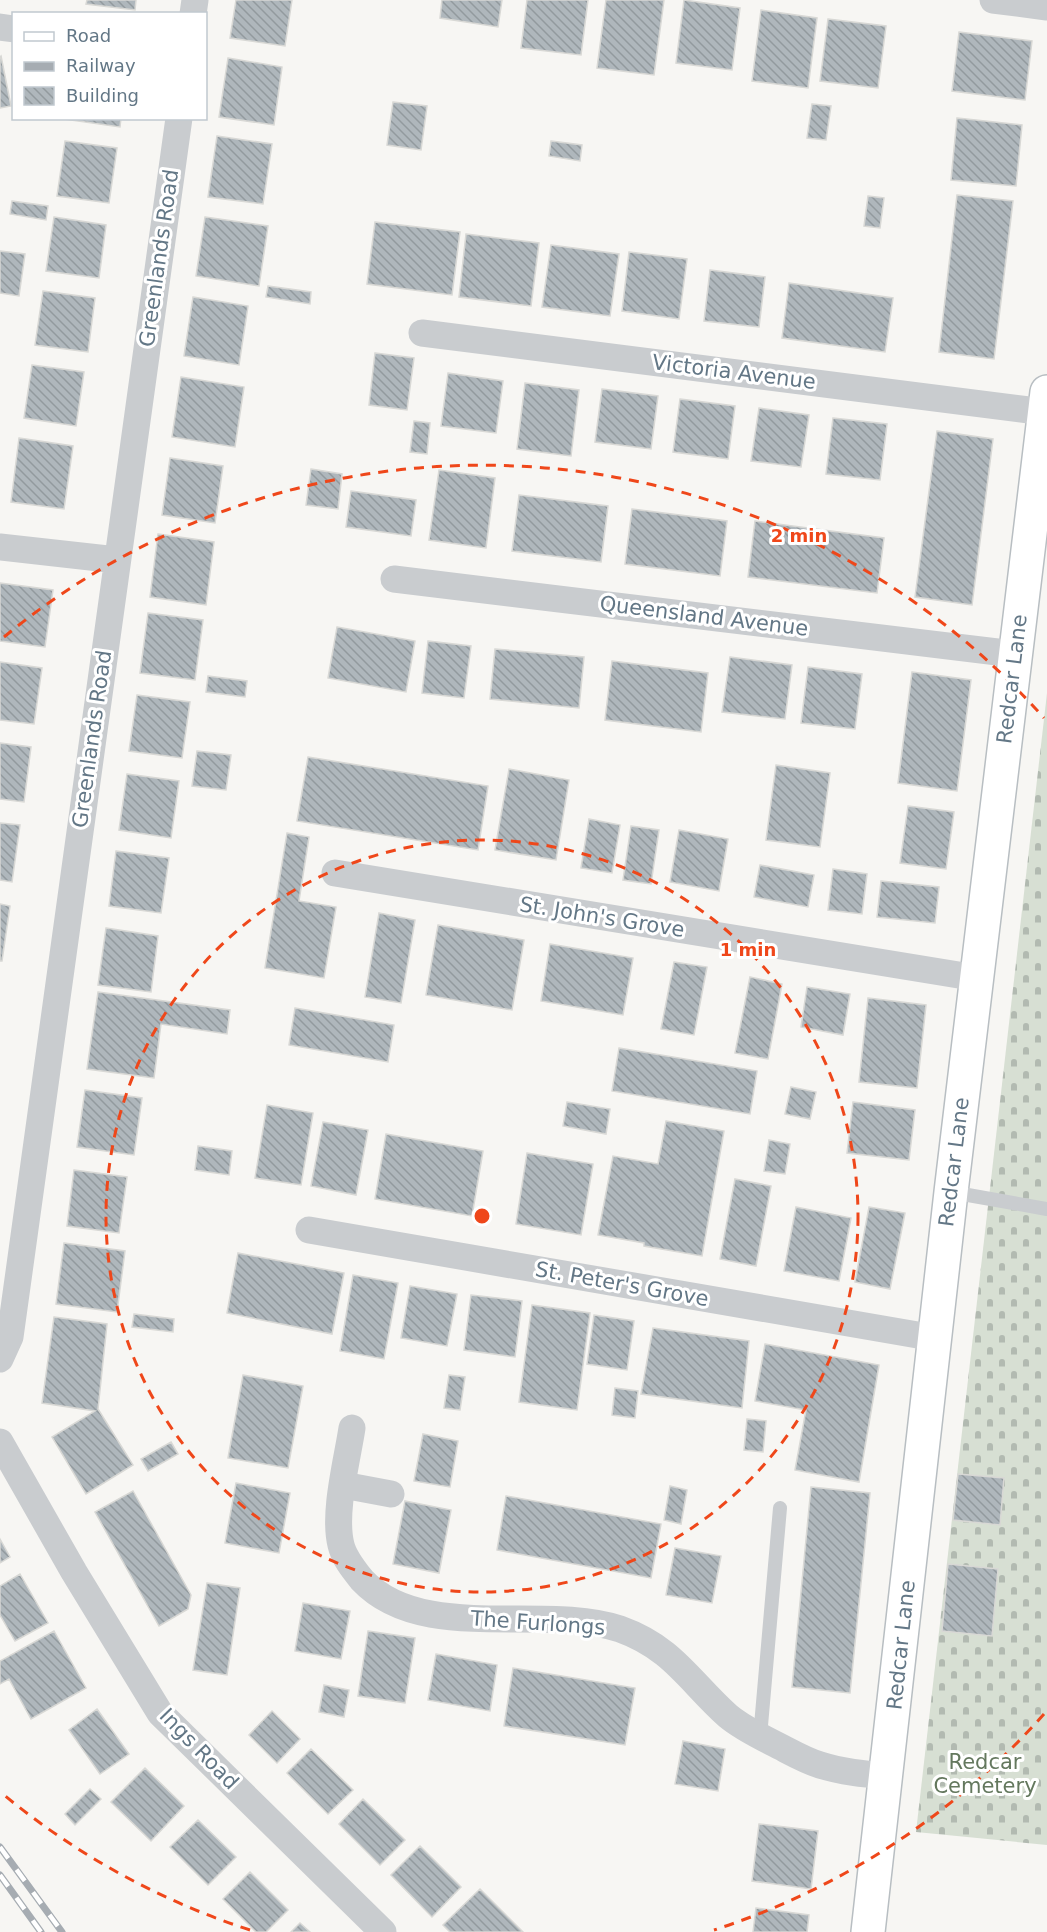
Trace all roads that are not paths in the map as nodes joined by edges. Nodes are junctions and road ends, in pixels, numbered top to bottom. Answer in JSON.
{"nodes":[{"id":1,"x":993,"y":0,"type":"edge"},
{"id":2,"x":1047,"y":7,"type":"edge"},
{"id":3,"x":179,"y":120,"type":"edge"},
{"id":4,"x":422,"y":333,"type":"dead end"},
{"id":5,"x":1046,"y":402,"type":"edge"},
{"id":6,"x":1042,"y":469,"type":"edge"},
{"id":7,"x":0,"y":547,"type":"edge"},
{"id":8,"x":117,"y":560,"type":"junction"},
{"id":9,"x":394,"y":579,"type":"dead end"},
{"id":10,"x":1014,"y":654,"type":"junction"},
{"id":11,"x":335,"y":873,"type":"dead end"},
{"id":12,"x":976,"y":978,"type":"junction"},
{"id":13,"x":951,"y":1192,"type":"junction"},
{"id":14,"x":1047,"y":1209,"type":"edge"},
{"id":15,"x":309,"y":1230,"type":"dead end"},
{"id":16,"x":934,"y":1338,"type":"junction"},
{"id":17,"x":0,"y":1359,"type":"edge"},
{"id":18,"x":352,"y":1428,"type":"dead end"},
{"id":19,"x":0,"y":1442,"type":"edge"},
{"id":20,"x":343,"y":1485,"type":"junction"},
{"id":21,"x":391,"y":1494,"type":"dead end"},
{"id":22,"x":780,"y":1508,"type":"dead end"},
{"id":23,"x":760,"y":1737,"type":"junction"},
{"id":24,"x":887,"y":1776,"type":"junction"},
{"id":25,"x":383,"y":1932,"type":"edge"},
{"id":26,"x":868,"y":1932,"type":"edge"}],
"edges":[{"from":1,"to":2,"type":"street"},
{"from":3,"to":8,"type":"street","name":"Greenlands Road"},
{"from":4,"to":5,"type":"street","name":"Victoria Avenue"},
{"from":5,"to":6,"type":"main road","name":"Redcar Lane"},
{"from":6,"to":10,"type":"main road","name":"Redcar Lane"},
{"from":7,"to":8,"type":"street"},
{"from":8,"to":17,"type":"street","name":"Greenlands Road"},
{"from":9,"to":10,"type":"street","name":"Queensland Avenue"},
{"from":10,"to":12,"type":"main road","name":"Redcar Lane"},
{"from":11,"to":12,"type":"street","name":"St. John's Grove"},
{"from":12,"to":13,"type":"main road","name":"Redcar Lane"},
{"from":13,"to":14,"type":"lane"},
{"from":13,"to":16,"type":"main road","name":"Redcar Lane"},
{"from":15,"to":16,"type":"street","name":"St. Peter's Grove"},
{"from":16,"to":24,"type":"main road","name":"Redcar Lane"},
{"from":18,"to":20,"type":"street","name":"The Furlongs"},
{"from":19,"to":25,"type":"street","name":"Ings Road"},
{"from":20,"to":21,"type":"street"},
{"from":20,"to":23,"type":"street","name":"The Furlongs"},
{"from":22,"to":23,"type":"lane"},
{"from":23,"to":24,"type":"street","name":"The Furlongs"},
{"from":24,"to":26,"type":"main road","name":"Redcar Lane"}]}
